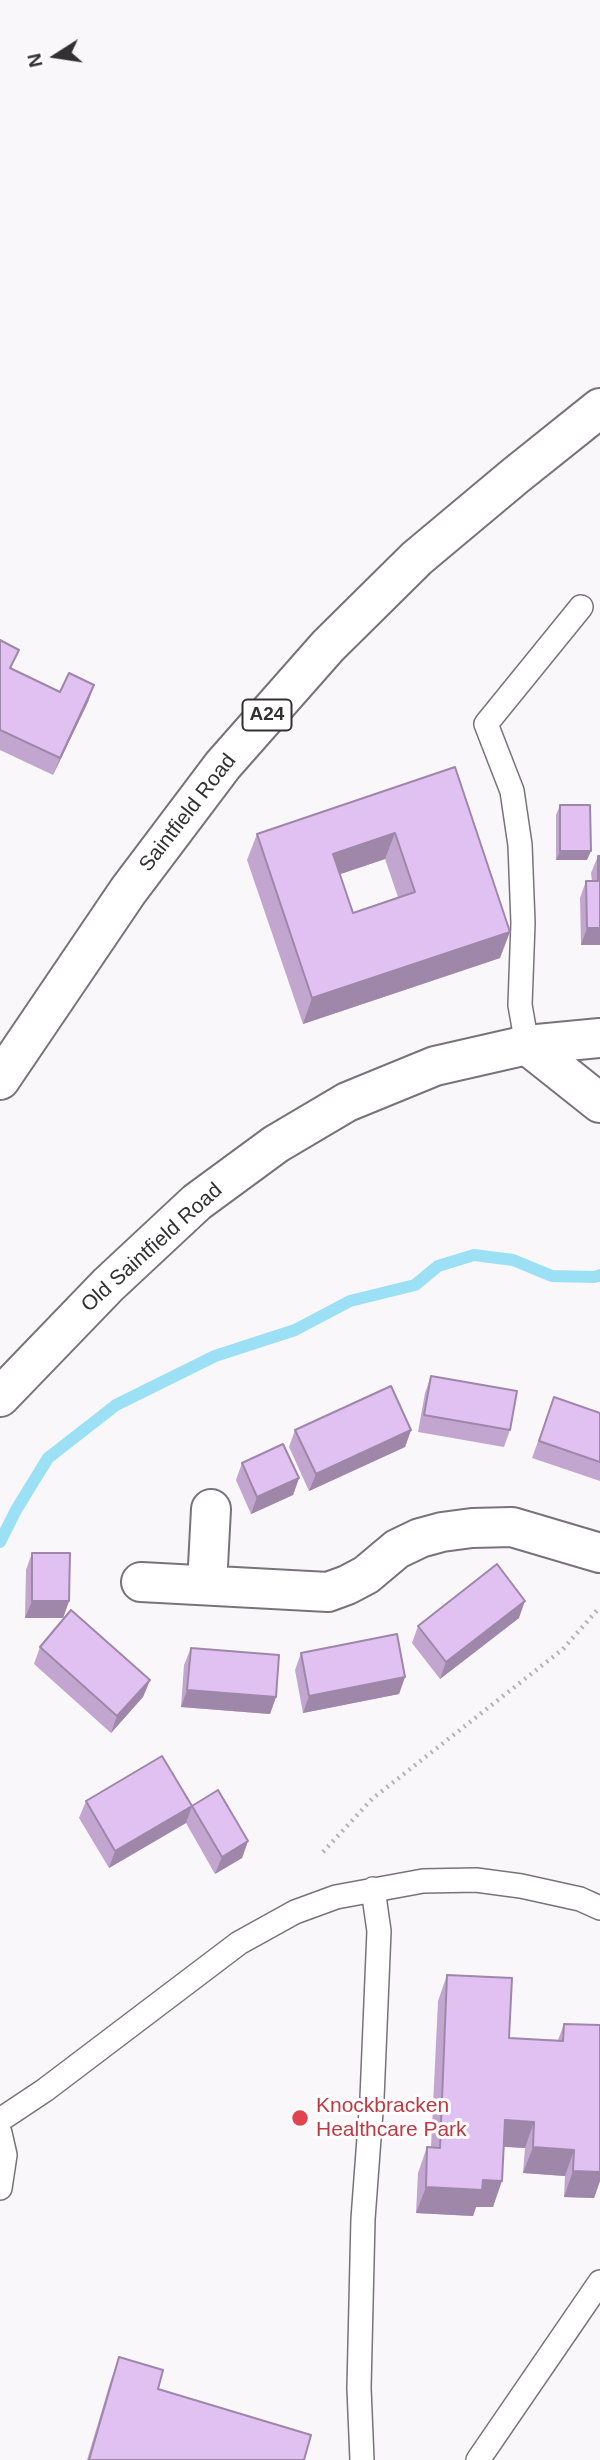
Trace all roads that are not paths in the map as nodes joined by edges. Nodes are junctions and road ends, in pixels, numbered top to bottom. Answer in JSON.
{"nodes":[{"id":1,"x":600,"y":408,"type":"edge"},
{"id":2,"x":581,"y":607,"type":"dead end"},
{"id":3,"x":600,"y":1038,"type":"edge"},
{"id":4,"x":527,"y":1045,"type":"junction"},
{"id":5,"x":0,"y":1080,"type":"edge"},
{"id":6,"x":600,"y":1103,"type":"edge"},
{"id":7,"x":0,"y":1397,"type":"edge"},
{"id":8,"x":211,"y":1509,"type":"dead end"},
{"id":9,"x":600,"y":1553,"type":"edge"},
{"id":10,"x":141,"y":1582,"type":"dead end"},
{"id":11,"x":207,"y":1585,"type":"junction"},
{"id":12,"x":373,"y":1889,"type":"junction"},
{"id":13,"x":600,"y":1908,"type":"edge"},
{"id":14,"x":0,"y":2120,"type":"edge"},
{"id":15,"x":0,"y":2133,"type":"edge"},
{"id":16,"x":0,"y":2188,"type":"edge"},
{"id":17,"x":600,"y":2282,"type":"edge"},
{"id":18,"x":362,"y":2460,"type":"edge"},
{"id":19,"x":478,"y":2460,"type":"edge"}],
"edges":[{"from":1,"to":5,"type":"main road","name":"Saintfield Road","number":"A24"},
{"from":2,"to":4,"type":"lane"},
{"from":3,"to":4,"type":"main road","name":"Old Saintfield Road"},
{"from":4,"to":6,"type":"main road"},
{"from":4,"to":7,"type":"main road","name":"Old Saintfield Road"},
{"from":8,"to":11,"type":"main road"},
{"from":9,"to":11,"type":"main road"},
{"from":10,"to":11,"type":"main road"},
{"from":12,"to":13,"type":"lane"},
{"from":12,"to":14,"type":"lane"},
{"from":12,"to":18,"type":"lane"},
{"from":15,"to":16,"type":"lane"},
{"from":17,"to":19,"type":"lane"}]}
